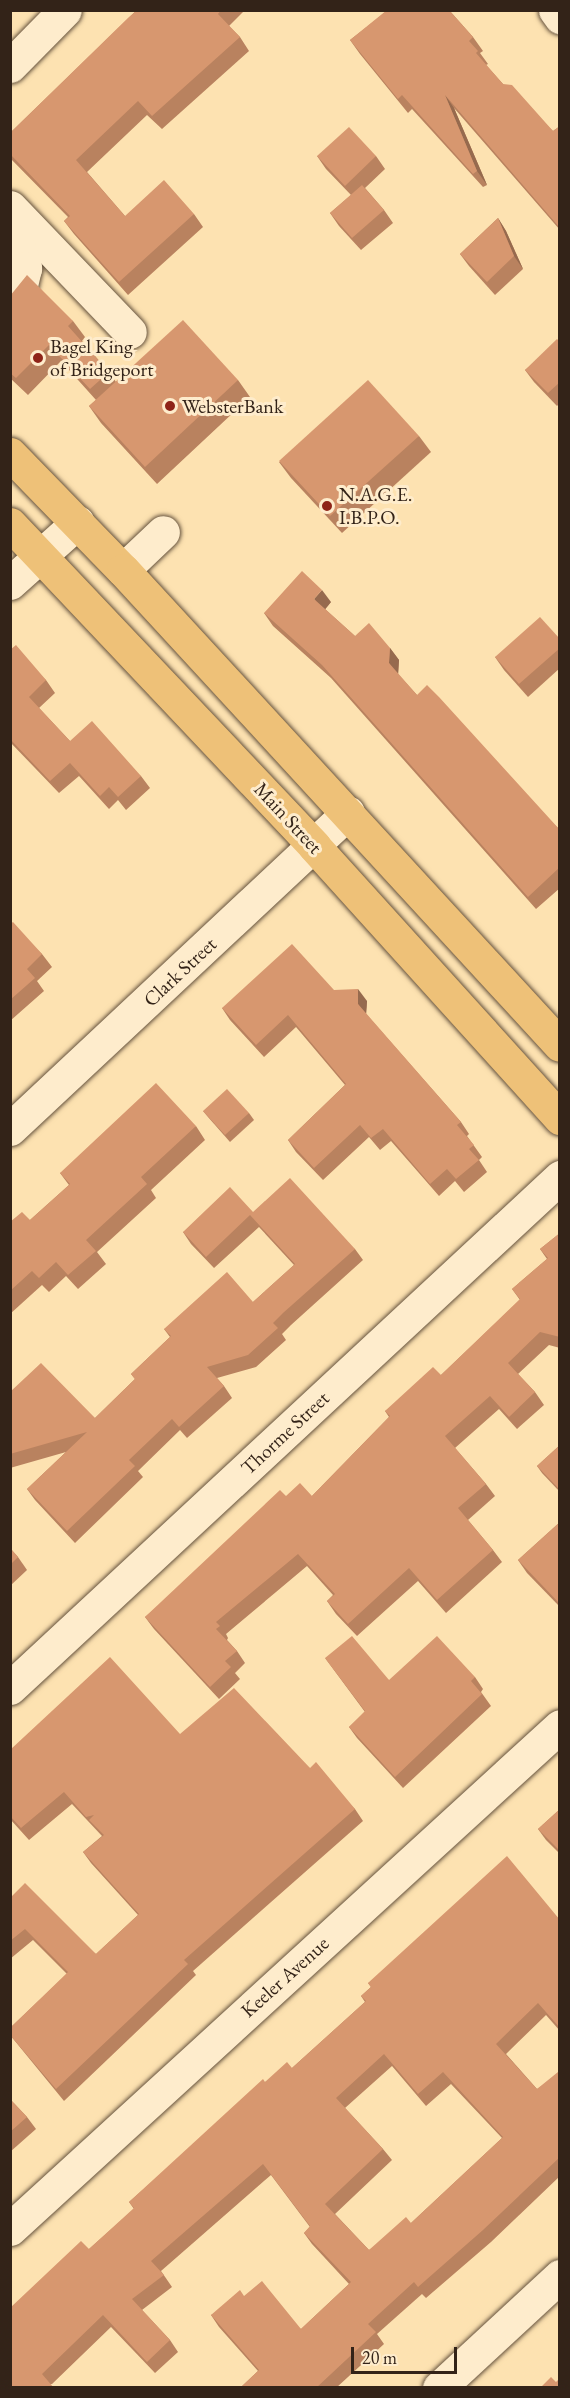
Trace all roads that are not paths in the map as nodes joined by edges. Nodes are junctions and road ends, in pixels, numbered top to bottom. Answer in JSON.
{"nodes":[{"id":1,"x":65,"y":10,"type":"edge"},
{"id":2,"x":555,"y":10,"type":"edge"},
{"id":3,"x":560,"y":17,"type":"edge"},
{"id":4,"x":10,"y":66,"type":"edge"},
{"id":5,"x":10,"y":207,"type":"edge"},
{"id":6,"x":10,"y":239,"type":"edge"},
{"id":7,"x":10,"y":299,"type":"edge"},
{"id":8,"x":130,"y":332,"type":"dead end"},
{"id":9,"x":10,"y":454,"type":"edge"},
{"id":10,"x":78,"y":522,"type":"junction"},
{"id":11,"x":10,"y":524,"type":"edge"},
{"id":12,"x":163,"y":531,"type":"dead end"},
{"id":13,"x":41,"y":555,"type":"junction"},
{"id":14,"x":123,"y":570,"type":"junction"},
{"id":15,"x":10,"y":583,"type":"edge"},
{"id":16,"x":348,"y":813,"type":"junction"},
{"id":17,"x":314,"y":846,"type":"junction"},
{"id":18,"x":560,"y":1045,"type":"edge"},
{"id":19,"x":560,"y":1118,"type":"edge"},
{"id":20,"x":10,"y":1129,"type":"edge"},
{"id":21,"x":560,"y":1177,"type":"edge"},
{"id":22,"x":10,"y":1688,"type":"edge"},
{"id":23,"x":560,"y":1726,"type":"edge"},
{"id":24,"x":10,"y":2229,"type":"edge"},
{"id":25,"x":560,"y":2276,"type":"edge"},
{"id":26,"x":439,"y":2388,"type":"edge"}],
"edges":[{"from":1,"to":4,"type":"street"},
{"from":2,"to":3,"type":"street"},
{"from":5,"to":8,"type":"street"},
{"from":6,"to":7,"type":"street"},
{"from":9,"to":10,"type":"main road"},
{"from":10,"to":13,"type":"street"},
{"from":10,"to":14,"type":"main road"},
{"from":11,"to":13,"type":"main road","name":"Main Street"},
{"from":12,"to":14,"type":"street"},
{"from":13,"to":15,"type":"street"},
{"from":13,"to":17,"type":"main road","name":"Main Street"},
{"from":14,"to":16,"type":"main road"},
{"from":16,"to":17,"type":"street","name":"Clark Street"},
{"from":16,"to":18,"type":"main road"},
{"from":17,"to":19,"type":"main road","name":"Main Street"},
{"from":17,"to":20,"type":"street","name":"Clark Street"},
{"from":21,"to":22,"type":"street","name":"Thorme Street"},
{"from":23,"to":24,"type":"street","name":"Keeler Avenue"},
{"from":25,"to":26,"type":"street"}]}
